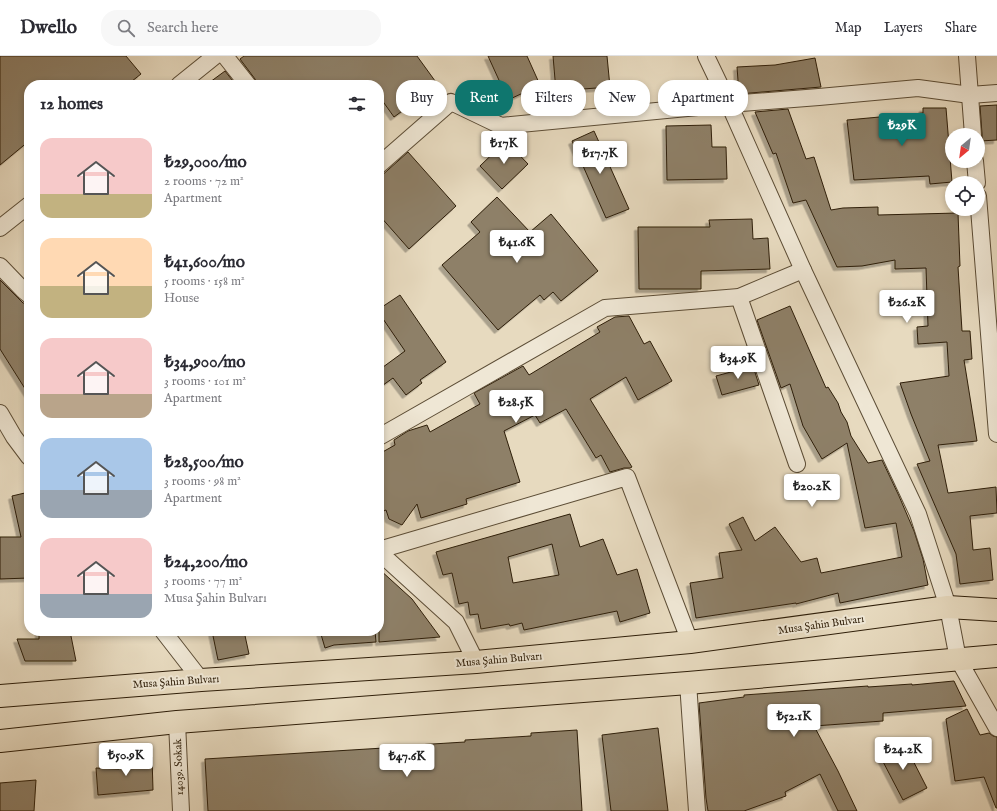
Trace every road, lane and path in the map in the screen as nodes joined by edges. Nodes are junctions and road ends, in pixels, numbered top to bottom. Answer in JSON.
{"nodes":[{"id":1,"x":215,"y":56,"type":"edge"},
{"id":2,"x":225,"y":56,"type":"edge"},
{"id":3,"x":706,"y":56,"type":"edge"},
{"id":4,"x":967,"y":56,"type":"edge"},
{"id":5,"x":185,"y":80,"type":"edge"},
{"id":6,"x":244,"y":80,"type":"edge"},
{"id":7,"x":718,"y":80,"type":"edge"},
{"id":8,"x":997,"y":93,"type":"edge"},
{"id":9,"x":970,"y":95,"type":"junction"},
{"id":10,"x":748,"y":103,"type":"edge"},
{"id":11,"x":658,"y":111,"type":"edge"},
{"id":12,"x":734,"y":116,"type":"edge"},
{"id":13,"x":972,"y":128,"type":"edge"},
{"id":14,"x":384,"y":161,"type":"edge"},
{"id":15,"x":24,"y":208,"type":"edge"},
{"id":16,"x":980,"y":216,"type":"edge"},
{"id":17,"x":0,"y":228,"type":"edge"},
{"id":18,"x":0,"y":266,"type":"edge"},
{"id":19,"x":803,"y":270,"type":"junction"},
{"id":20,"x":24,"y":291,"type":"edge"},
{"id":21,"x":739,"y":297,"type":"junction"},
{"id":22,"x":0,"y":413,"type":"edge"},
{"id":23,"x":384,"y":434,"type":"edge"},
{"id":24,"x":997,"y":434,"type":"edge"},
{"id":25,"x":24,"y":450,"type":"edge"},
{"id":26,"x":797,"y":464,"type":"dead end"},
{"id":27,"x":384,"y":550,"type":"edge"},
{"id":28,"x":384,"y":556,"type":"edge"},
{"id":29,"x":948,"y":608,"type":"junction"},
{"id":30,"x":997,"y":610,"type":"edge"},
{"id":31,"x":167,"y":636,"type":"edge"},
{"id":32,"x":690,"y":642,"type":"junction"},
{"id":33,"x":997,"y":656,"type":"edge"},
{"id":34,"x":958,"y":659,"type":"junction"},
{"id":35,"x":476,"y":662,"type":"junction"},
{"id":36,"x":201,"y":680,"type":"junction"},
{"id":37,"x":688,"y":683,"type":"junction"},
{"id":38,"x":0,"y":696,"type":"edge"},
{"id":39,"x":177,"y":722,"type":"junction"},
{"id":40,"x":997,"y":728,"type":"edge"},
{"id":41,"x":0,"y":742,"type":"edge"},
{"id":42,"x":181,"y":811,"type":"edge"},
{"id":43,"x":697,"y":811,"type":"edge"}],
"edges":[{"from":1,"to":5,"type":"street"},
{"from":2,"to":6,"type":"street"},
{"from":3,"to":7,"type":"street"},
{"from":4,"to":9,"type":"street"},
{"from":8,"to":9,"type":"street"},
{"from":9,"to":10,"type":"street"},
{"from":9,"to":13,"type":"street"},
{"from":11,"to":14,"type":"street"},
{"from":12,"to":19,"type":"street"},
{"from":15,"to":17,"type":"street"},
{"from":16,"to":24,"type":"street"},
{"from":18,"to":20,"type":"street"},
{"from":19,"to":21,"type":"street"},
{"from":19,"to":29,"type":"street"},
{"from":21,"to":23,"type":"street"},
{"from":21,"to":26,"type":"street"},
{"from":22,"to":25,"type":"street"},
{"from":27,"to":32,"type":"street"},
{"from":28,"to":35,"type":"street"},
{"from":29,"to":30,"type":"main road","name":"Musa Şahin Bulvarı"},
{"from":29,"to":32,"type":"main road","name":"Musa Şahin Bulvarı"},
{"from":29,"to":34,"type":"street"},
{"from":31,"to":36,"type":"street"},
{"from":32,"to":35,"type":"main road","name":"Musa Şahin Bulvarı"},
{"from":33,"to":34,"type":"main road"},
{"from":34,"to":37,"type":"main road"},
{"from":34,"to":40,"type":"street"},
{"from":35,"to":36,"type":"main road","name":"Musa Şahin Bulvarı"},
{"from":36,"to":38,"type":"main road","name":"Musa Şahin Bulvarı"},
{"from":37,"to":39,"type":"main road"},
{"from":37,"to":43,"type":"street"},
{"from":39,"to":41,"type":"main road"},
{"from":39,"to":42,"type":"street","name":"14039. Sokak"}]}
